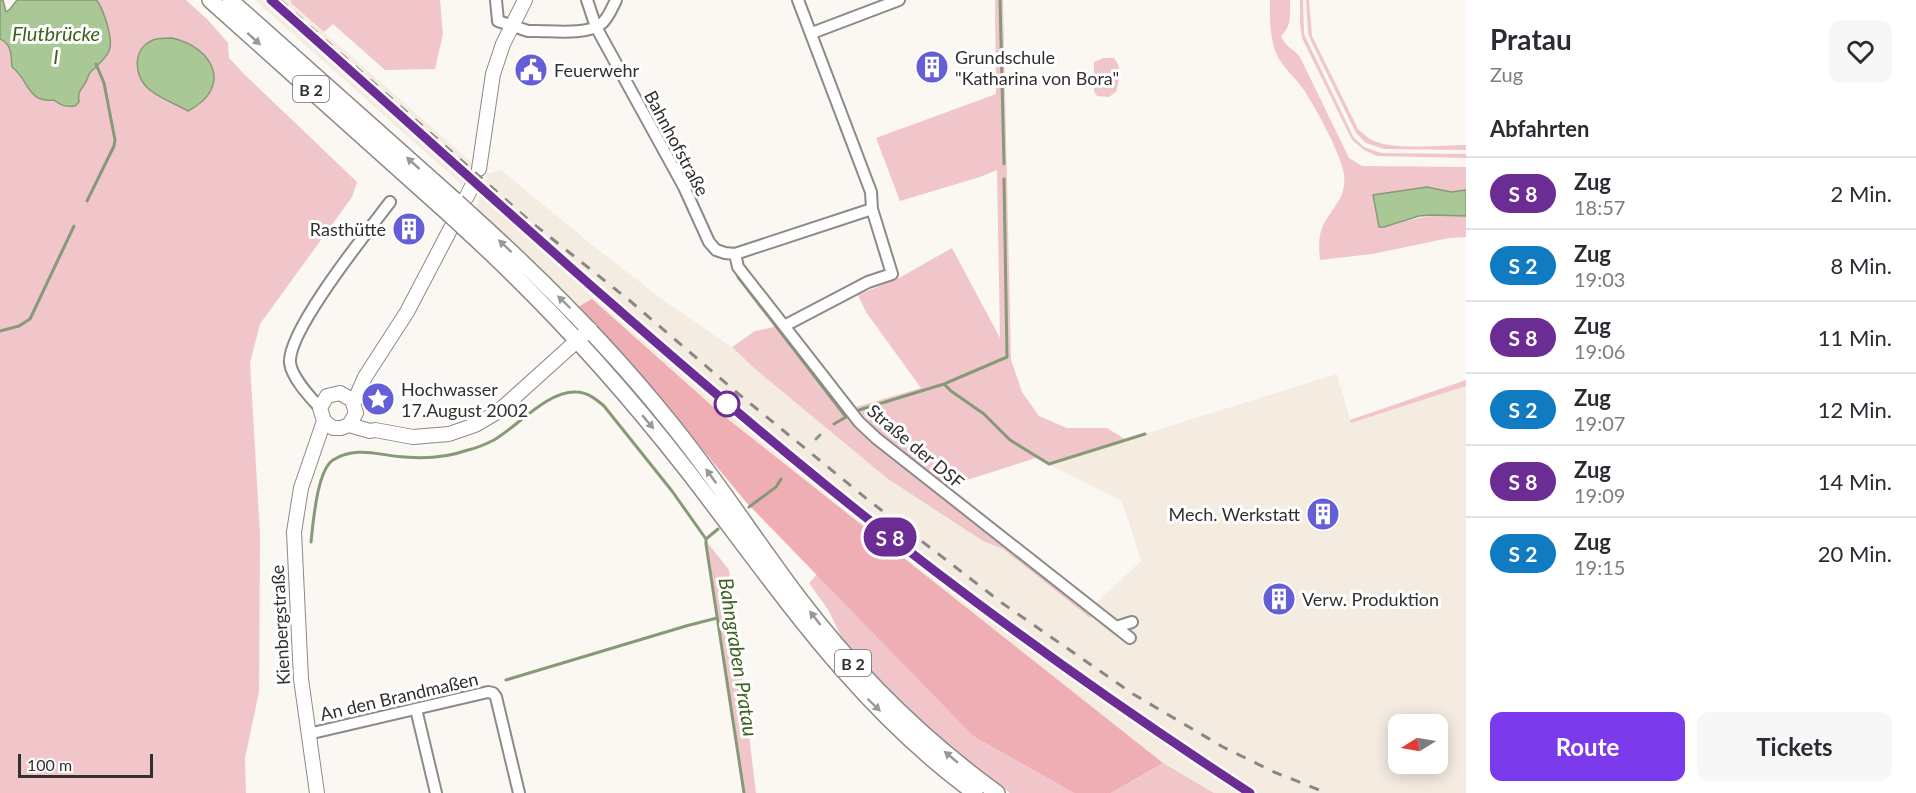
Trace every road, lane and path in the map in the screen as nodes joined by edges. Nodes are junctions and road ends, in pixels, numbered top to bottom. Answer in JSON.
{"nodes":[{"id":1,"x":210,"y":0,"type":"edge"},
{"id":2,"x":230,"y":0,"type":"edge"},
{"id":3,"x":496,"y":0,"type":"edge"},
{"id":4,"x":525,"y":0,"type":"edge"},
{"id":5,"x":587,"y":0,"type":"edge"},
{"id":6,"x":616,"y":0,"type":"edge"},
{"id":7,"x":798,"y":0,"type":"edge"},
{"id":8,"x":899,"y":0,"type":"edge"},
{"id":9,"x":512,"y":26,"type":"junction"},
{"id":10,"x":596,"y":27,"type":"junction"},
{"id":11,"x":812,"y":33,"type":"junction"},
{"id":12,"x":479,"y":169,"type":"dead end"},
{"id":13,"x":390,"y":202,"type":"dead end"},
{"id":14,"x":872,"y":209,"type":"junction"},
{"id":15,"x":462,"y":210,"type":"junction"},
{"id":16,"x":735,"y":254,"type":"junction"},
{"id":17,"x":786,"y":326,"type":"junction"},
{"id":18,"x":590,"y":329,"type":"junction"},
{"id":19,"x":578,"y":340,"type":"junction"},
{"id":20,"x":375,"y":360,"type":"junction"},
{"id":21,"x":329,"y":409,"type":"junction"},
{"id":22,"x":353,"y":414,"type":"junction"},
{"id":23,"x":1132,"y":622,"type":"dead end"},
{"id":24,"x":1116,"y":627,"type":"junction"},
{"id":25,"x":1130,"y":638,"type":"dead end"},
{"id":26,"x":416,"y":710,"type":"junction"},
{"id":27,"x":308,"y":734,"type":"junction"},
{"id":28,"x":317,"y":793,"type":"edge"},
{"id":29,"x":436,"y":793,"type":"edge"},
{"id":30,"x":519,"y":793,"type":"edge"},
{"id":31,"x":975,"y":793,"type":"edge"},
{"id":32,"x":997,"y":793,"type":"edge"}],
"edges":[{"from":1,"to":15,"type":"main road","number":"B 2","one_way":true},
{"from":15,"to":2,"type":"main road","number":"B 2","one_way":true},
{"from":3,"to":9,"type":"street"},
{"from":4,"to":9,"type":"main road"},
{"from":5,"to":10,"type":"street","name":"Bahnhofstraße"},
{"from":6,"to":10,"type":"street"},
{"from":7,"to":11,"type":"street"},
{"from":8,"to":11,"type":"street"},
{"from":9,"to":10,"type":"street"},
{"from":9,"to":12,"type":"main road"},
{"from":10,"to":16,"type":"street","name":"Bahnhofstraße"},
{"from":11,"to":14,"type":"street"},
{"from":13,"to":21,"type":"street"},
{"from":14,"to":16,"type":"street"},
{"from":14,"to":17,"type":"street"},
{"from":18,"to":15,"type":"main road","number":"B 2","one_way":true},
{"from":15,"to":19,"type":"main road","number":"B 2"},
{"from":15,"to":20,"type":"main road","name":"Kienbergstraße"},
{"from":16,"to":17,"type":"street","name":"Straße der DSF"},
{"from":17,"to":24,"type":"street","name":"Straße der DSF"},
{"from":18,"to":19,"type":"main road"},
{"from":32,"to":18,"type":"main road","number":"B 2","one_way":true},
{"from":19,"to":22,"type":"main road"},
{"from":19,"to":31,"type":"main road","number":"B 2","one_way":true},
{"from":20,"to":21,"type":"main road","name":"Kienbergstraße"},
{"from":20,"to":22,"type":"main road","name":"Kienbergstraße"},
{"from":21,"to":22,"type":"main road"},
{"from":21,"to":22,"type":"main road"},
{"from":21,"to":27,"type":"main road","name":"Kienbergstraße"},
{"from":23,"to":24,"type":"street"},
{"from":24,"to":25,"type":"street","name":"Straße der DSF"},
{"from":26,"to":27,"type":"street","name":"An den Brandmaßen"},
{"from":26,"to":29,"type":"street"},
{"from":26,"to":30,"type":"street","name":"An den Brandmaßen"},
{"from":27,"to":28,"type":"main road","name":"Kienbergstraße"}]}
